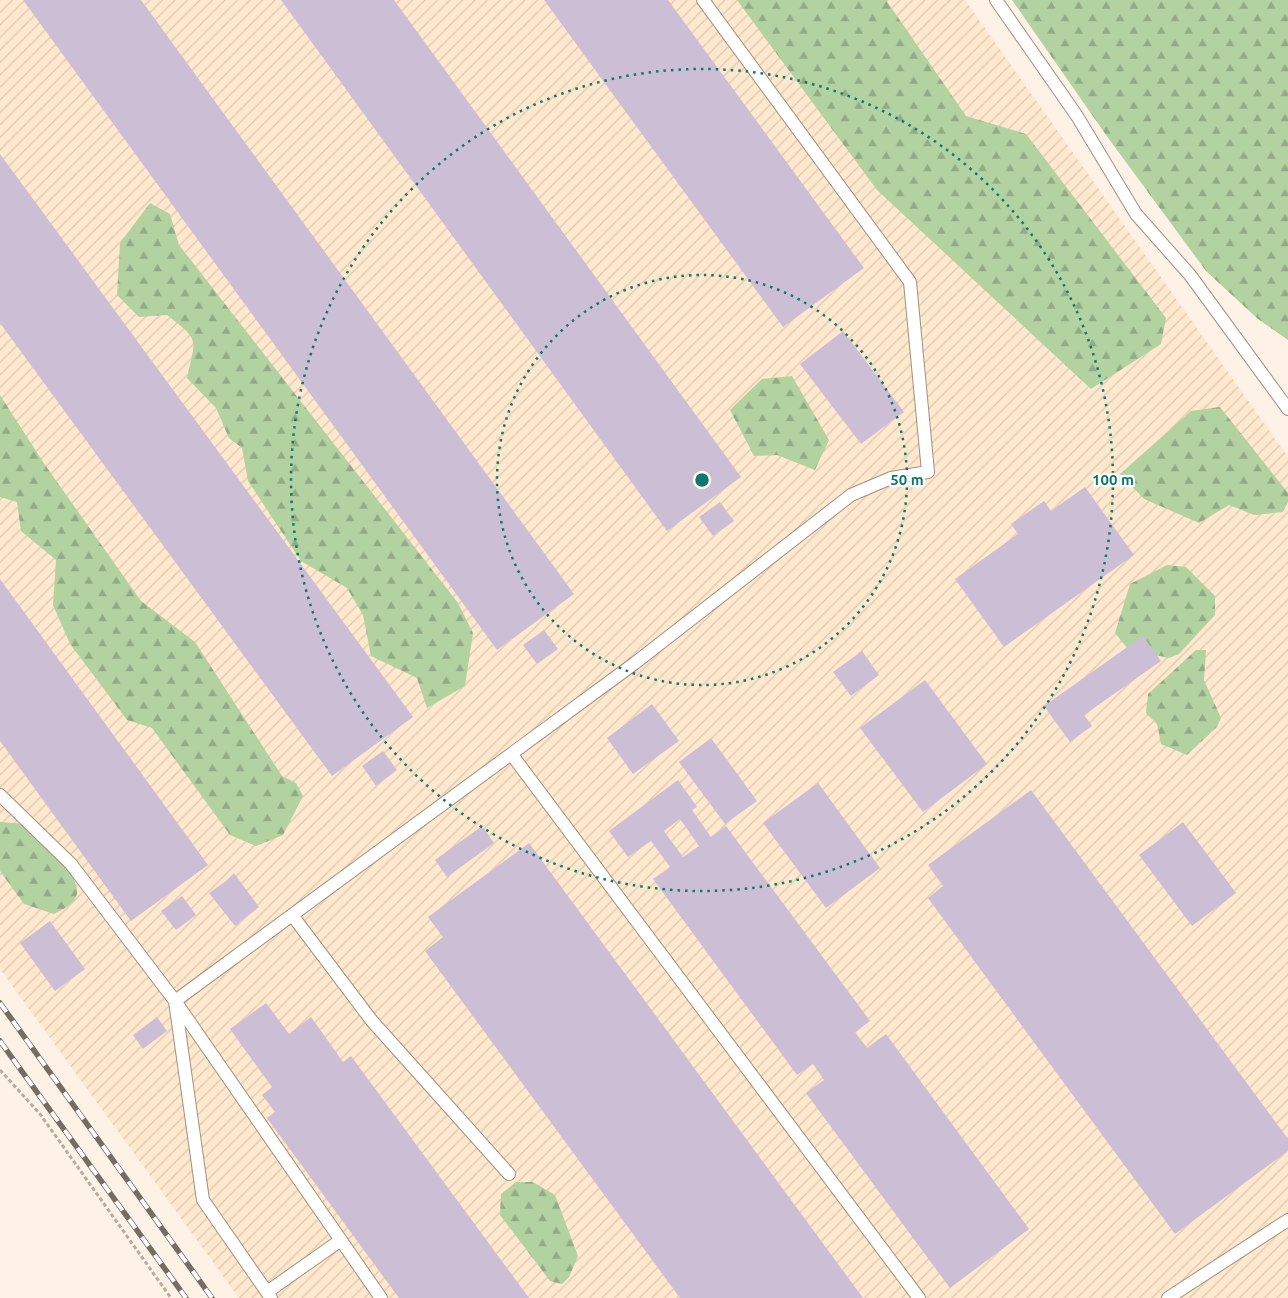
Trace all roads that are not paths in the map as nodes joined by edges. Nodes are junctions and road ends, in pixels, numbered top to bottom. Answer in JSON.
{"nodes":[{"id":1,"x":703,"y":0,"type":"edge"},
{"id":2,"x":996,"y":0,"type":"edge"},
{"id":3,"x":1288,"y":409,"type":"edge"},
{"id":4,"x":512,"y":755,"type":"junction"},
{"id":5,"x":0,"y":795,"type":"edge"},
{"id":6,"x":292,"y":915,"type":"junction"},
{"id":7,"x":175,"y":1001,"type":"junction"},
{"id":8,"x":509,"y":1174,"type":"dead end"},
{"id":9,"x":1288,"y":1220,"type":"edge"},
{"id":10,"x":341,"y":1240,"type":"junction"},
{"id":11,"x":269,"y":1295,"type":"edge"},
{"id":12,"x":381,"y":1298,"type":"edge"},
{"id":13,"x":919,"y":1298,"type":"edge"},
{"id":14,"x":1168,"y":1298,"type":"edge"}],
"edges":[{"from":1,"to":4,"type":"lane"},
{"from":2,"to":3,"type":"lane"},
{"from":4,"to":6,"type":"lane"},
{"from":4,"to":13,"type":"lane"},
{"from":5,"to":7,"type":"lane"},
{"from":6,"to":7,"type":"lane"},
{"from":6,"to":8,"type":"lane"},
{"from":7,"to":10,"type":"lane"},
{"from":7,"to":11,"type":"lane"},
{"from":9,"to":14,"type":"lane"},
{"from":10,"to":11,"type":"lane"},
{"from":10,"to":12,"type":"lane"}]}
